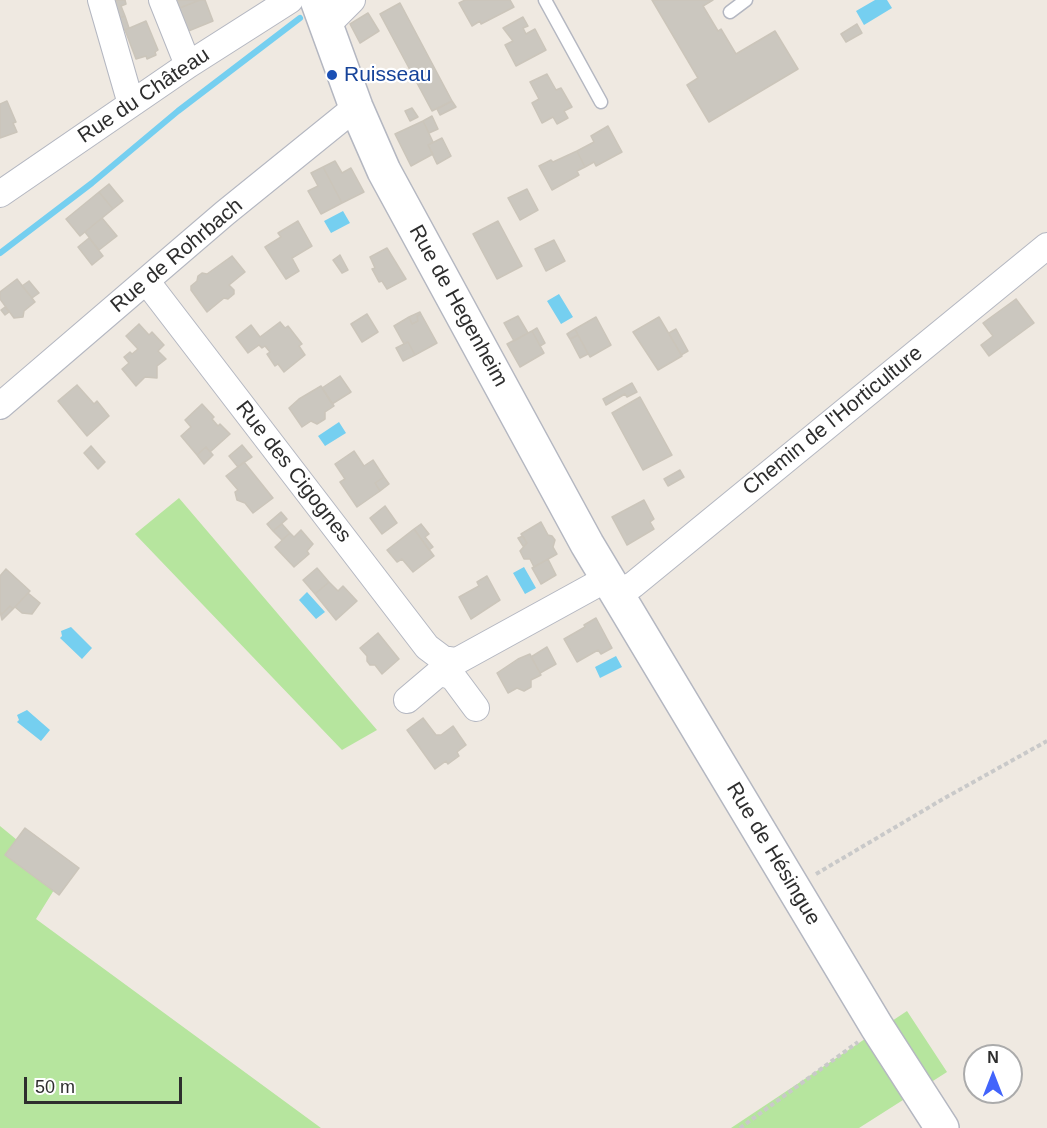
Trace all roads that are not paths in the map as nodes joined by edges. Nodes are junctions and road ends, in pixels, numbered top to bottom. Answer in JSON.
{"nodes":[{"id":1,"x":101,"y":0,"type":"edge"},
{"id":2,"x":162,"y":0,"type":"edge"},
{"id":3,"x":290,"y":0,"type":"edge"},
{"id":4,"x":352,"y":0,"type":"edge"},
{"id":5,"x":545,"y":0,"type":"edge"},
{"id":6,"x":746,"y":0,"type":"edge"},
{"id":7,"x":730,"y":12,"type":"dead end"},
{"id":8,"x":322,"y":13,"type":"edge"},
{"id":9,"x":188,"y":65,"type":"junction"},
{"id":10,"x":602,"y":102,"type":"dead end"},
{"id":11,"x":131,"y":104,"type":"junction"},
{"id":12,"x":356,"y":107,"type":"junction"},
{"id":13,"x":0,"y":194,"type":"edge"},
{"id":14,"x":1047,"y":246,"type":"edge"},
{"id":15,"x":147,"y":282,"type":"junction"},
{"id":16,"x":0,"y":406,"type":"edge"},
{"id":17,"x":612,"y":586,"type":"junction"},
{"id":18,"x":442,"y":665,"type":"junction"},
{"id":19,"x":407,"y":699,"type":"dead end"},
{"id":20,"x":476,"y":708,"type":"dead end"},
{"id":21,"x":942,"y":1128,"type":"edge"}],
"edges":[{"from":1,"to":11,"type":"street"},
{"from":2,"to":9,"type":"street"},
{"from":3,"to":9,"type":"street","name":"Rue du Château"},
{"from":4,"to":8,"type":"street"},
{"from":5,"to":10,"type":"lane"},
{"from":6,"to":7,"type":"lane"},
{"from":8,"to":12,"type":"main road","name":"Rue de Hegenheim"},
{"from":9,"to":11,"type":"street","name":"Rue du Château"},
{"from":11,"to":13,"type":"street","name":"Rue du Château"},
{"from":12,"to":15,"type":"street","name":"Rue de Rohrbach"},
{"from":12,"to":17,"type":"main road","name":"Rue de Hegenheim"},
{"from":14,"to":17,"type":"street","name":"Chemin de l'Horticulture"},
{"from":15,"to":16,"type":"street","name":"Rue de Rohrbach"},
{"from":15,"to":18,"type":"street","name":"Rue des Cigognes"},
{"from":17,"to":18,"type":"street"},
{"from":17,"to":21,"type":"main road","name":"Rue de Hésingue"},
{"from":18,"to":19,"type":"street"},
{"from":18,"to":20,"type":"street","name":"Rue des Cigognes"}]}
